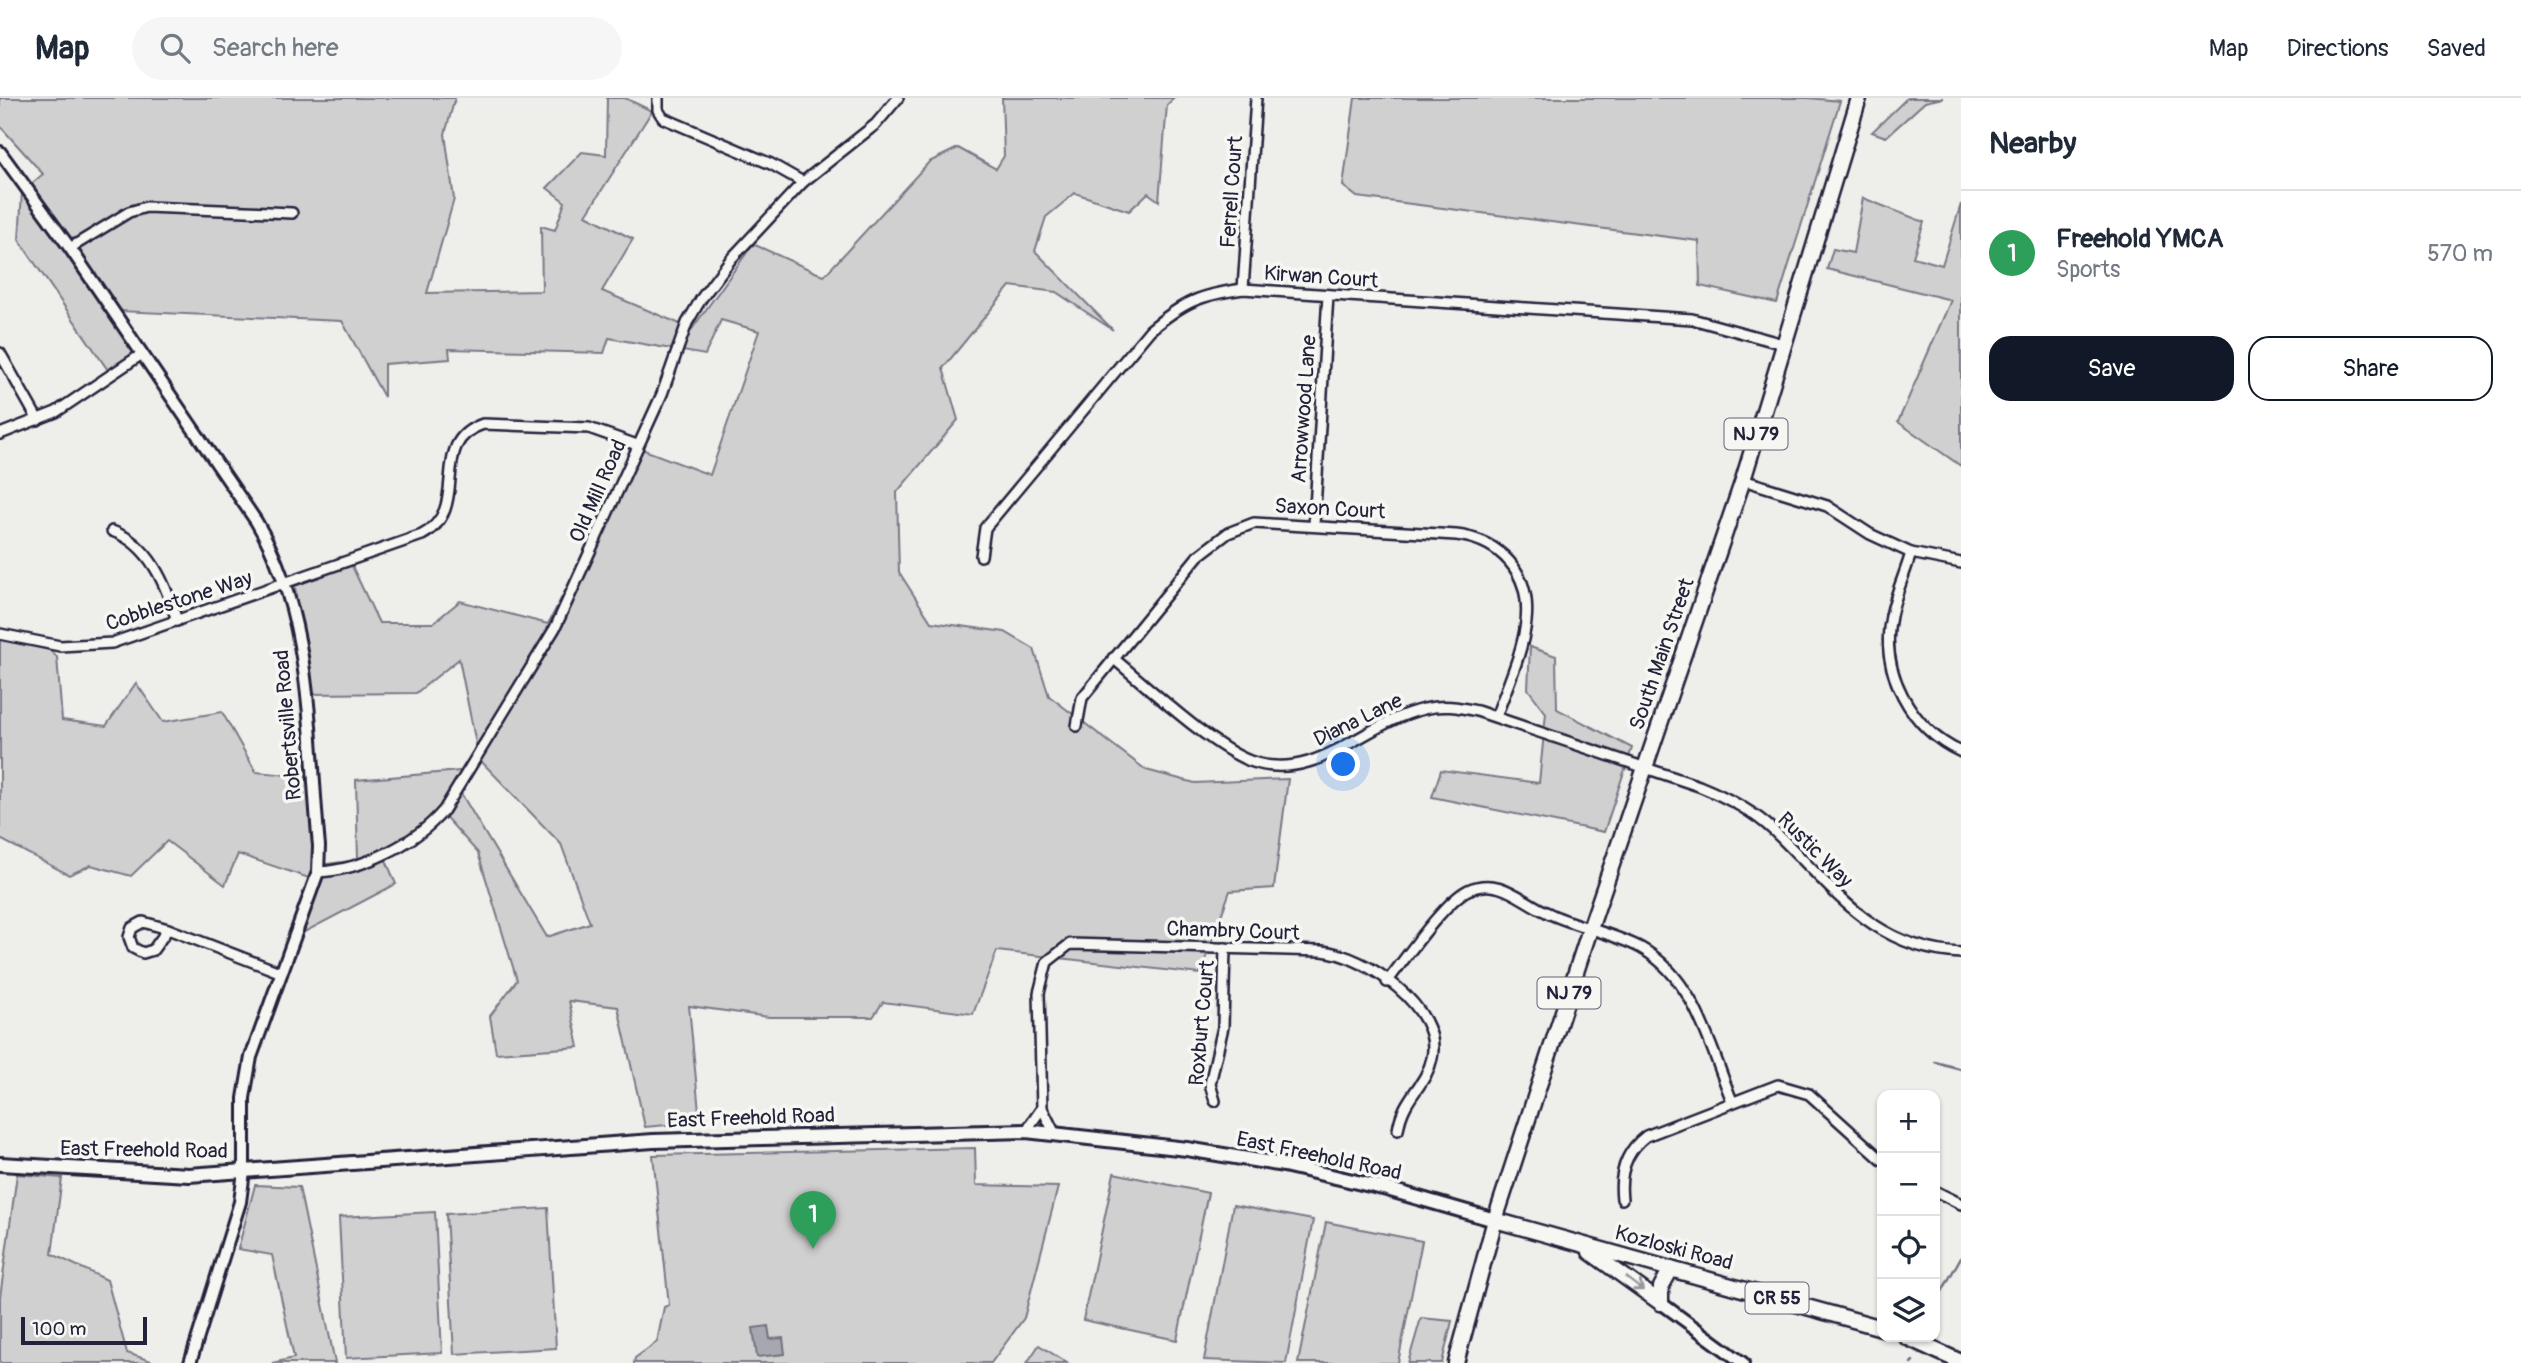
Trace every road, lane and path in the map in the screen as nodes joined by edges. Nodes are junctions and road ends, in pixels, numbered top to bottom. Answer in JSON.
{"nodes":[{"id":1,"x":658,"y":98,"type":"edge"},
{"id":2,"x":898,"y":98,"type":"edge"},
{"id":3,"x":1256,"y":98,"type":"edge"},
{"id":4,"x":1859,"y":98,"type":"edge"},
{"id":5,"x":0,"y":152,"type":"edge"},
{"id":6,"x":803,"y":182,"type":"junction"},
{"id":7,"x":292,"y":213,"type":"dead end"},
{"id":8,"x":70,"y":248,"type":"junction"},
{"id":9,"x":1243,"y":289,"type":"junction"},
{"id":10,"x":1328,"y":295,"type":"junction"},
{"id":11,"x":1783,"y":344,"type":"junction"},
{"id":12,"x":0,"y":353,"type":"edge"},
{"id":13,"x":142,"y":354,"type":"junction"},
{"id":14,"x":38,"y":420,"type":"junction"},
{"id":15,"x":0,"y":434,"type":"edge"},
{"id":16,"x":637,"y":445,"type":"junction"},
{"id":17,"x":1743,"y":480,"type":"junction"},
{"id":18,"x":1314,"y":525,"type":"junction"},
{"id":19,"x":112,"y":531,"type":"dead end"},
{"id":20,"x":1910,"y":553,"type":"junction"},
{"id":21,"x":981,"y":555,"type":"dead end"},
{"id":22,"x":1961,"y":563,"type":"edge"},
{"id":23,"x":286,"y":584,"type":"junction"},
{"id":24,"x":177,"y":621,"type":"junction"},
{"id":25,"x":0,"y":634,"type":"edge"},
{"id":26,"x":1113,"y":658,"type":"junction"},
{"id":27,"x":1496,"y":717,"type":"junction"},
{"id":28,"x":1077,"y":726,"type":"dead end"},
{"id":29,"x":1961,"y":752,"type":"edge"},
{"id":30,"x":1645,"y":767,"type":"junction"},
{"id":31,"x":318,"y":872,"type":"junction"},
{"id":32,"x":168,"y":929,"type":"dead end"},
{"id":33,"x":1590,"y":929,"type":"junction"},
{"id":34,"x":1225,"y":948,"type":"junction"},
{"id":35,"x":1961,"y":953,"type":"edge"},
{"id":36,"x":282,"y":973,"type":"junction"},
{"id":37,"x":1387,"y":982,"type":"junction"},
{"id":38,"x":1214,"y":1101,"type":"dead end"},
{"id":39,"x":1732,"y":1101,"type":"junction"},
{"id":40,"x":1042,"y":1108,"type":"junction"},
{"id":41,"x":1398,"y":1130,"type":"dead end"},
{"id":42,"x":1026,"y":1131,"type":"junction"},
{"id":43,"x":1055,"y":1134,"type":"junction"},
{"id":44,"x":1877,"y":1155,"type":"edge"},
{"id":45,"x":0,"y":1164,"type":"edge"},
{"id":46,"x":244,"y":1171,"type":"junction"},
{"id":47,"x":1940,"y":1194,"type":"edge"},
{"id":48,"x":1622,"y":1199,"type":"dead end"},
{"id":49,"x":1961,"y":1204,"type":"edge"},
{"id":50,"x":1495,"y":1220,"type":"junction"},
{"id":51,"x":1567,"y":1241,"type":"junction"},
{"id":52,"x":1671,"y":1269,"type":"junction"},
{"id":53,"x":1661,"y":1303,"type":"junction"},
{"id":54,"x":1877,"y":1327,"type":"edge"},
{"id":55,"x":1917,"y":1342,"type":"edge"},
{"id":56,"x":1458,"y":1362,"type":"edge"},
{"id":57,"x":1961,"y":1362,"type":"edge"},
{"id":58,"x":190,"y":1363,"type":"edge"},
{"id":59,"x":1743,"y":1363,"type":"edge"}],
"edges":[{"from":1,"to":6,"type":"street"},
{"from":2,"to":6,"type":"street","name":"Old Mill Road"},
{"from":3,"to":9,"type":"street","name":"Ferrell Court"},
{"from":4,"to":11,"type":"main road","name":"South Main Street","number":"NJ 79"},
{"from":5,"to":8,"type":"street","name":"Robertsville Road"},
{"from":6,"to":16,"type":"street","name":"Old Mill Road"},
{"from":7,"to":8,"type":"street"},
{"from":8,"to":13,"type":"street","name":"Robertsville Road"},
{"from":9,"to":10,"type":"street","name":"Kirwan Court"},
{"from":9,"to":21,"type":"street","name":"Kirwan Court"},
{"from":10,"to":11,"type":"street","name":"Kirwan Court"},
{"from":10,"to":18,"type":"street","name":"Arrowwood Lane"},
{"from":11,"to":17,"type":"main road","name":"South Main Street","number":"NJ 79"},
{"from":12,"to":14,"type":"street"},
{"from":13,"to":14,"type":"street"},
{"from":13,"to":23,"type":"street","name":"Robertsville Road"},
{"from":14,"to":15,"type":"street"},
{"from":16,"to":23,"type":"street","name":"Cobblestone Way"},
{"from":16,"to":31,"type":"street","name":"Old Mill Road"},
{"from":17,"to":20,"type":"street"},
{"from":17,"to":30,"type":"main road","name":"South Main Street","number":"NJ 79"},
{"from":18,"to":26,"type":"street","name":"Saxon Court"},
{"from":18,"to":27,"type":"street","name":"Saxon Court"},
{"from":19,"to":24,"type":"street"},
{"from":20,"to":22,"type":"street"},
{"from":20,"to":29,"type":"street"},
{"from":23,"to":24,"type":"street","name":"Cobblestone Way"},
{"from":23,"to":31,"type":"street","name":"Robertsville Road"},
{"from":24,"to":25,"type":"street","name":"Cobblestone Way"},
{"from":26,"to":27,"type":"street","name":"Diana Lane"},
{"from":26,"to":28,"type":"street","name":"Saxon Court"},
{"from":27,"to":30,"type":"street","name":"Diana Lane"},
{"from":30,"to":33,"type":"main road","name":"South Main Street","number":"NJ 79"},
{"from":30,"to":35,"type":"street","name":"Rustic Way"},
{"from":31,"to":36,"type":"street","name":"Robertsville Road"},
{"from":32,"to":36,"type":"street"},
{"from":33,"to":37,"type":"street"},
{"from":33,"to":39,"type":"street"},
{"from":33,"to":50,"type":"main road","name":"South Main Street","number":"NJ 79"},
{"from":34,"to":37,"type":"street","name":"Chambry Court"},
{"from":34,"to":38,"type":"street","name":"Roxburt Court"},
{"from":34,"to":40,"type":"street","name":"Chambry Court"},
{"from":36,"to":46,"type":"street","name":"Robertsville Road"},
{"from":37,"to":41,"type":"street","name":"Chambry Court"},
{"from":39,"to":44,"type":"street"},
{"from":39,"to":48,"type":"street"},
{"from":40,"to":42,"type":"street"},
{"from":40,"to":43,"type":"street","name":"Chambry Court"},
{"from":42,"to":43,"type":"main road","name":"East Freehold Road"},
{"from":42,"to":46,"type":"main road","name":"East Freehold Road"},
{"from":43,"to":50,"type":"main road","name":"East Freehold Road"},
{"from":45,"to":46,"type":"main road","name":"East Freehold Road"},
{"from":46,"to":58,"type":"street","name":"Robertsville Road"},
{"from":47,"to":49,"type":"street"},
{"from":50,"to":51,"type":"main road","name":"Kozloski Road","number":"CR 55"},
{"from":50,"to":56,"type":"main road","number":"NJ 79"},
{"from":51,"to":52,"type":"main road","name":"Kozloski Road","number":"CR 55"},
{"from":51,"to":53,"type":"main road","one_way":true},
{"from":52,"to":53,"type":"main road"},
{"from":52,"to":54,"type":"main road","name":"Kozloski Road","number":"CR 55"},
{"from":53,"to":59,"type":"street"},
{"from":55,"to":57,"type":"main road"}]}
